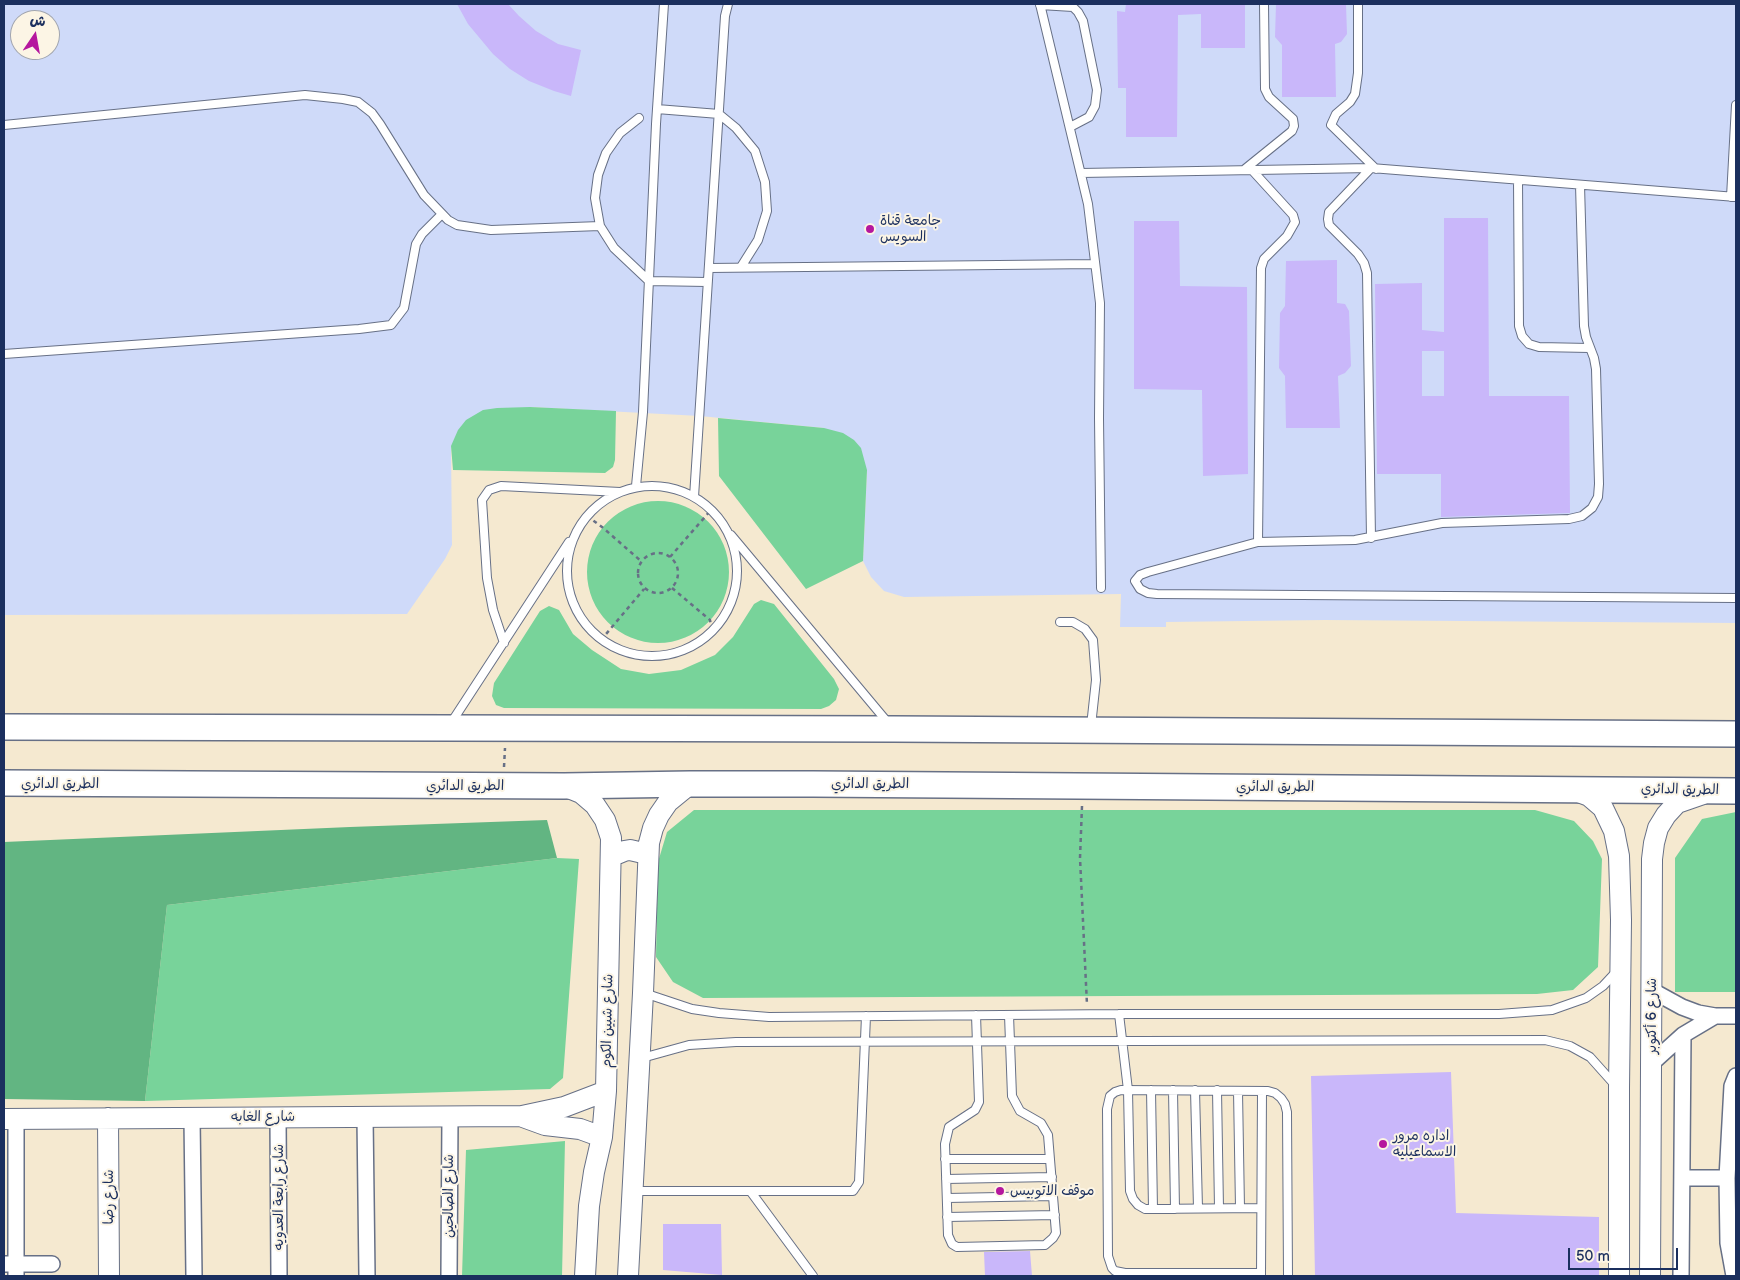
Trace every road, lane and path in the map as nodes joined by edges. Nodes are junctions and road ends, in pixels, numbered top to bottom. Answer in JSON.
{"nodes":[{"id":1,"x":664,"y":4,"type":"edge"},
{"id":2,"x":728,"y":4,"type":"edge"},
{"id":3,"x":1040,"y":4,"type":"edge"},
{"id":4,"x":1264,"y":4,"type":"edge"},
{"id":5,"x":1358,"y":4,"type":"edge"},
{"id":6,"x":1736,"y":105,"type":"edge"},
{"id":7,"x":657,"y":109,"type":"junction"},
{"id":8,"x":719,"y":114,"type":"junction"},
{"id":9,"x":639,"y":118,"type":"dead end"},
{"id":10,"x":4,"y":125,"type":"edge"},
{"id":11,"x":1070,"y":127,"type":"junction"},
{"id":12,"x":1248,"y":169,"type":"junction"},
{"id":13,"x":1373,"y":169,"type":"junction"},
{"id":14,"x":1081,"y":173,"type":"junction"},
{"id":15,"x":1518,"y":180,"type":"junction"},
{"id":16,"x":1580,"y":185,"type":"junction"},
{"id":17,"x":1734,"y":197,"type":"edge"},
{"id":18,"x":442,"y":214,"type":"junction"},
{"id":19,"x":600,"y":226,"type":"junction"},
{"id":20,"x":1095,"y":264,"type":"junction"},
{"id":21,"x":741,"y":267,"type":"junction"},
{"id":22,"x":709,"y":268,"type":"junction"},
{"id":23,"x":648,"y":280,"type":"junction"},
{"id":24,"x":707,"y":282,"type":"junction"},
{"id":25,"x":1589,"y":348,"type":"junction"},
{"id":26,"x":4,"y":354,"type":"edge"},
{"id":27,"x":636,"y":486,"type":"junction"},
{"id":28,"x":620,"y":492,"type":"junction"},
{"id":29,"x":694,"y":497,"type":"junction"},
{"id":30,"x":712,"y":510,"type":"junction"},
{"id":31,"x":587,"y":516,"type":"junction"},
{"id":32,"x":578,"y":528,"type":"junction"},
{"id":33,"x":726,"y":528,"type":"junction"},
{"id":34,"x":1371,"y":538,"type":"junction"},
{"id":35,"x":1258,"y":542,"type":"junction"},
{"id":36,"x":670,"y":558,"type":"junction"},
{"id":37,"x":642,"y":561,"type":"junction"},
{"id":38,"x":672,"y":588,"type":"junction"},
{"id":39,"x":1101,"y":588,"type":"dead end"},
{"id":40,"x":644,"y":589,"type":"junction"},
{"id":41,"x":1736,"y":598,"type":"edge"},
{"id":42,"x":1060,"y":622,"type":"dead end"},
{"id":43,"x":712,"y":632,"type":"junction"},
{"id":44,"x":601,"y":640,"type":"junction"},
{"id":45,"x":504,"y":643,"type":"junction"},
{"id":46,"x":4,"y":727,"type":"edge"},
{"id":47,"x":448,"y":728,"type":"junction"},
{"id":48,"x":894,"y":729,"type":"junction"},
{"id":49,"x":1090,"y":731,"type":"junction"},
{"id":50,"x":1736,"y":734,"type":"edge"},
{"id":51,"x":497,"y":746,"type":"dead end"},
{"id":52,"x":4,"y":783,"type":"edge"},
{"id":53,"x":690,"y":784,"type":"junction"},
{"id":54,"x":503,"y":786,"type":"junction"},
{"id":55,"x":564,"y":786,"type":"junction"},
{"id":56,"x":1083,"y":786,"type":"junction"},
{"id":57,"x":1571,"y":789,"type":"junction"},
{"id":58,"x":1725,"y":791,"type":"edge"},
{"id":59,"x":612,"y":856,"type":"junction"},
{"id":60,"x":648,"y":857,"type":"junction"},
{"id":61,"x":1621,"y":920,"type":"junction"},
{"id":62,"x":1651,"y":920,"type":"junction"},
{"id":63,"x":1620,"y":968,"type":"junction"},
{"id":64,"x":1651,"y":990,"type":"junction"},
{"id":65,"x":643,"y":993,"type":"junction"},
{"id":66,"x":1088,"y":1014,"type":"junction"},
{"id":67,"x":1119,"y":1014,"type":"junction"},
{"id":68,"x":976,"y":1015,"type":"junction"},
{"id":69,"x":1009,"y":1015,"type":"junction"},
{"id":70,"x":866,"y":1016,"type":"junction"},
{"id":71,"x":1715,"y":1016,"type":"junction"},
{"id":72,"x":1736,"y":1016,"type":"edge"},
{"id":73,"x":1683,"y":1035,"type":"junction"},
{"id":74,"x":1010,"y":1041,"type":"junction"},
{"id":75,"x":1121,"y":1041,"type":"junction"},
{"id":76,"x":864,"y":1042,"type":"junction"},
{"id":77,"x":977,"y":1042,"type":"junction"},
{"id":78,"x":640,"y":1058,"type":"junction"},
{"id":79,"x":1652,"y":1063,"type":"junction"},
{"id":80,"x":1736,"y":1076,"type":"edge"},
{"id":81,"x":1618,"y":1088,"type":"junction"},
{"id":82,"x":1128,"y":1090,"type":"junction"},
{"id":83,"x":1151,"y":1090,"type":"junction"},
{"id":84,"x":1173,"y":1090,"type":"junction"},
{"id":85,"x":1196,"y":1090,"type":"junction"},
{"id":86,"x":1217,"y":1090,"type":"junction"},
{"id":87,"x":606,"y":1091,"type":"junction"},
{"id":88,"x":1238,"y":1091,"type":"junction"},
{"id":89,"x":1262,"y":1091,"type":"junction"},
{"id":90,"x":450,"y":1116,"type":"junction"},
{"id":91,"x":522,"y":1116,"type":"junction"},
{"id":92,"x":278,"y":1117,"type":"junction"},
{"id":93,"x":365,"y":1117,"type":"junction"},
{"id":94,"x":108,"y":1118,"type":"junction"},
{"id":95,"x":192,"y":1118,"type":"junction"},
{"id":96,"x":10,"y":1119,"type":"edge"},
{"id":97,"x":1733,"y":1130,"type":"edge"},
{"id":98,"x":602,"y":1137,"type":"junction"},
{"id":99,"x":945,"y":1159,"type":"junction"},
{"id":100,"x":1050,"y":1159,"type":"junction"},
{"id":101,"x":1052,"y":1177,"type":"junction"},
{"id":102,"x":1682,"y":1178,"type":"junction"},
{"id":103,"x":1727,"y":1178,"type":"junction"},
{"id":104,"x":946,"y":1179,"type":"junction"},
{"id":105,"x":633,"y":1191,"type":"junction"},
{"id":106,"x":751,"y":1192,"type":"junction"},
{"id":107,"x":1054,"y":1196,"type":"junction"},
{"id":108,"x":947,"y":1198,"type":"junction"},
{"id":109,"x":1619,"y":1207,"type":"junction"},
{"id":110,"x":1650,"y":1207,"type":"junction"},
{"id":111,"x":1198,"y":1208,"type":"junction"},
{"id":112,"x":1219,"y":1208,"type":"junction"},
{"id":113,"x":1240,"y":1208,"type":"junction"},
{"id":114,"x":1261,"y":1208,"type":"junction"},
{"id":115,"x":1153,"y":1209,"type":"junction"},
{"id":116,"x":1175,"y":1209,"type":"junction"},
{"id":117,"x":1055,"y":1215,"type":"junction"},
{"id":118,"x":947,"y":1217,"type":"junction"},
{"id":119,"x":52,"y":1264,"type":"dead end"},
{"id":120,"x":1734,"y":1267,"type":"edge"},
{"id":121,"x":12,"y":1268,"type":"edge"},
{"id":122,"x":1261,"y":1274,"type":"edge"},
{"id":123,"x":109,"y":1276,"type":"edge"},
{"id":124,"x":194,"y":1276,"type":"edge"},
{"id":125,"x":279,"y":1276,"type":"edge"},
{"id":126,"x":367,"y":1276,"type":"edge"},
{"id":127,"x":449,"y":1276,"type":"edge"},
{"id":128,"x":585,"y":1276,"type":"edge"},
{"id":129,"x":628,"y":1276,"type":"edge"},
{"id":130,"x":813,"y":1276,"type":"edge"},
{"id":131,"x":1288,"y":1276,"type":"edge"},
{"id":132,"x":1619,"y":1276,"type":"edge"},
{"id":133,"x":1650,"y":1276,"type":"edge"},
{"id":134,"x":1682,"y":1276,"type":"edge"}],
"edges":[{"from":1,"to":7,"type":"lane"},
{"from":2,"to":8,"type":"lane"},
{"from":3,"to":11,"type":"lane"},
{"from":3,"to":11,"type":"lane"},
{"from":4,"to":12,"type":"lane"},
{"from":5,"to":13,"type":"lane"},
{"from":6,"to":17,"type":"lane"},
{"from":7,"to":8,"type":"lane"},
{"from":7,"to":23,"type":"lane"},
{"from":8,"to":21,"type":"lane"},
{"from":8,"to":22,"type":"lane"},
{"from":9,"to":19,"type":"lane"},
{"from":10,"to":18,"type":"lane"},
{"from":11,"to":14,"type":"lane"},
{"from":12,"to":13,"type":"lane"},
{"from":12,"to":14,"type":"lane"},
{"from":12,"to":35,"type":"lane"},
{"from":13,"to":15,"type":"lane"},
{"from":13,"to":34,"type":"lane"},
{"from":14,"to":20,"type":"lane"},
{"from":15,"to":16,"type":"lane"},
{"from":15,"to":25,"type":"lane"},
{"from":16,"to":17,"type":"lane"},
{"from":16,"to":25,"type":"lane"},
{"from":18,"to":19,"type":"lane"},
{"from":18,"to":26,"type":"lane"},
{"from":19,"to":23,"type":"lane"},
{"from":20,"to":21,"type":"lane"},
{"from":20,"to":39,"type":"lane"},
{"from":21,"to":22,"type":"lane"},
{"from":22,"to":24,"type":"lane"},
{"from":23,"to":24,"type":"lane"},
{"from":23,"to":27,"type":"lane"},
{"from":24,"to":29,"type":"lane"},
{"from":25,"to":34,"type":"lane"},
{"from":27,"to":28,"type":"lane"},
{"from":27,"to":29,"type":"lane"},
{"from":28,"to":31,"type":"lane"},
{"from":28,"to":45,"type":"lane"},
{"from":29,"to":30,"type":"lane"},
{"from":30,"to":33,"type":"lane"},
{"from":30,"to":36,"type":"path"},
{"from":31,"to":32,"type":"lane"},
{"from":31,"to":37,"type":"path"},
{"from":32,"to":44,"type":"lane"},
{"from":32,"to":45,"type":"lane"},
{"from":33,"to":43,"type":"lane"},
{"from":33,"to":48,"type":"lane"},
{"from":34,"to":35,"type":"lane"},
{"from":35,"to":41,"type":"lane"},
{"from":36,"to":37,"type":"path"},
{"from":36,"to":38,"type":"path"},
{"from":37,"to":40,"type":"path"},
{"from":38,"to":40,"type":"path"},
{"from":38,"to":43,"type":"path"},
{"from":40,"to":44,"type":"path"},
{"from":42,"to":49,"type":"lane"},
{"from":43,"to":44,"type":"lane"},
{"from":45,"to":47,"type":"lane"},
{"from":46,"to":47,"type":"main road"},
{"from":47,"to":48,"type":"main road"},
{"from":48,"to":49,"type":"main road"},
{"from":49,"to":50,"type":"main road"},
{"from":51,"to":54,"type":"path"},
{"from":52,"to":54,"type":"main road","name":"الطريق الدائري"},
{"from":53,"to":55,"type":"main road","name":"الطريق الدائري"},
{"from":53,"to":56,"type":"main road","name":"الطريق الدائري"},
{"from":53,"to":60,"type":"street"},
{"from":54,"to":55,"type":"main road","name":"الطريق الدائري"},
{"from":55,"to":59,"type":"street","name":"شارع شبين الكوم"},
{"from":56,"to":57,"type":"main road","name":"الطريق الدائري"},
{"from":56,"to":66,"type":"path"},
{"from":57,"to":58,"type":"main road","name":"الطريق الدائري"},
{"from":57,"to":61,"type":"street"},
{"from":58,"to":62,"type":"street","name":"شارع 6 أكتوبر"},
{"from":59,"to":60,"type":"street"},
{"from":59,"to":87,"type":"street","name":"شارع شبين الكوم"},
{"from":60,"to":65,"type":"street"},
{"from":61,"to":62,"type":"street"},
{"from":61,"to":63,"type":"street"},
{"from":62,"to":64,"type":"street","name":"شارع 6 أكتوبر"},
{"from":63,"to":67,"type":"lane"},
{"from":63,"to":81,"type":"street"},
{"from":64,"to":71,"type":"street"},
{"from":64,"to":79,"type":"street","name":"شارع 6 أكتوبر"},
{"from":65,"to":70,"type":"lane"},
{"from":65,"to":78,"type":"street"},
{"from":66,"to":67,"type":"lane"},
{"from":66,"to":69,"type":"lane"},
{"from":67,"to":75,"type":"lane"},
{"from":68,"to":69,"type":"lane"},
{"from":68,"to":70,"type":"lane"},
{"from":68,"to":77,"type":"lane"},
{"from":69,"to":74,"type":"lane"},
{"from":70,"to":76,"type":"lane"},
{"from":71,"to":72,"type":"street"},
{"from":71,"to":73,"type":"street"},
{"from":73,"to":79,"type":"street"},
{"from":73,"to":102,"type":"street"},
{"from":74,"to":75,"type":"lane"},
{"from":74,"to":77,"type":"lane"},
{"from":74,"to":100,"type":"lane"},
{"from":75,"to":81,"type":"lane"},
{"from":75,"to":82,"type":"lane"},
{"from":76,"to":77,"type":"lane"},
{"from":76,"to":78,"type":"lane"},
{"from":76,"to":106,"type":"lane"},
{"from":77,"to":99,"type":"lane"},
{"from":78,"to":105,"type":"street"},
{"from":79,"to":110,"type":"street","name":"شارع 6 أكتوبر"},
{"from":80,"to":97,"type":"street"},
{"from":81,"to":109,"type":"street"},
{"from":82,"to":83,"type":"lane"},
{"from":82,"to":115,"type":"lane"},
{"from":82,"to":122,"type":"lane"},
{"from":83,"to":84,"type":"lane"},
{"from":83,"to":115,"type":"lane"},
{"from":84,"to":85,"type":"lane"},
{"from":84,"to":116,"type":"lane"},
{"from":85,"to":86,"type":"lane"},
{"from":85,"to":111,"type":"lane"},
{"from":86,"to":88,"type":"lane"},
{"from":86,"to":112,"type":"lane"},
{"from":87,"to":91,"type":"street","name":"شارع الغابه"},
{"from":87,"to":98,"type":"street","name":"شارع شبين الكوم"},
{"from":88,"to":89,"type":"lane"},
{"from":88,"to":113,"type":"lane"},
{"from":89,"to":114,"type":"lane"},
{"from":89,"to":131,"type":"lane"},
{"from":90,"to":91,"type":"street","name":"شارع الغابه"},
{"from":90,"to":93,"type":"street","name":"شارع الغابه"},
{"from":90,"to":127,"type":"street","name":"شارع الصالحين"},
{"from":91,"to":98,"type":"street","name":"شارع الغابه"},
{"from":92,"to":93,"type":"street","name":"شارع الغابه"},
{"from":92,"to":95,"type":"street","name":"شارع الغابه"},
{"from":92,"to":125,"type":"street","name":"شارع رابعة العدويه"},
{"from":93,"to":126,"type":"street"},
{"from":94,"to":95,"type":"street","name":"شارع الغابه"},
{"from":94,"to":96,"type":"street","name":"شارع الغابه"},
{"from":94,"to":123,"type":"street","name":"شارع رضا"},
{"from":95,"to":124,"type":"street"},
{"from":96,"to":121,"type":"street"},
{"from":97,"to":103,"type":"street"},
{"from":98,"to":128,"type":"street","name":"شارع شبين الكوم"},
{"from":99,"to":100,"type":"lane"},
{"from":99,"to":104,"type":"lane"},
{"from":100,"to":101,"type":"lane"},
{"from":101,"to":104,"type":"lane"},
{"from":101,"to":107,"type":"lane"},
{"from":102,"to":103,"type":"street"},
{"from":102,"to":134,"type":"street"},
{"from":103,"to":120,"type":"street"},
{"from":104,"to":108,"type":"lane"},
{"from":105,"to":106,"type":"lane"},
{"from":105,"to":129,"type":"street"},
{"from":106,"to":130,"type":"lane"},
{"from":107,"to":108,"type":"lane"},
{"from":107,"to":117,"type":"lane"},
{"from":108,"to":118,"type":"lane"},
{"from":109,"to":110,"type":"street"},
{"from":109,"to":132,"type":"street"},
{"from":110,"to":133,"type":"street","name":"شارع 6 أكتوبر"},
{"from":111,"to":112,"type":"lane"},
{"from":111,"to":116,"type":"lane"},
{"from":112,"to":113,"type":"lane"},
{"from":113,"to":114,"type":"lane"},
{"from":114,"to":122,"type":"lane"},
{"from":115,"to":116,"type":"lane"},
{"from":117,"to":118,"type":"lane"},
{"from":117,"to":118,"type":"lane"},
{"from":119,"to":121,"type":"street"}]}
